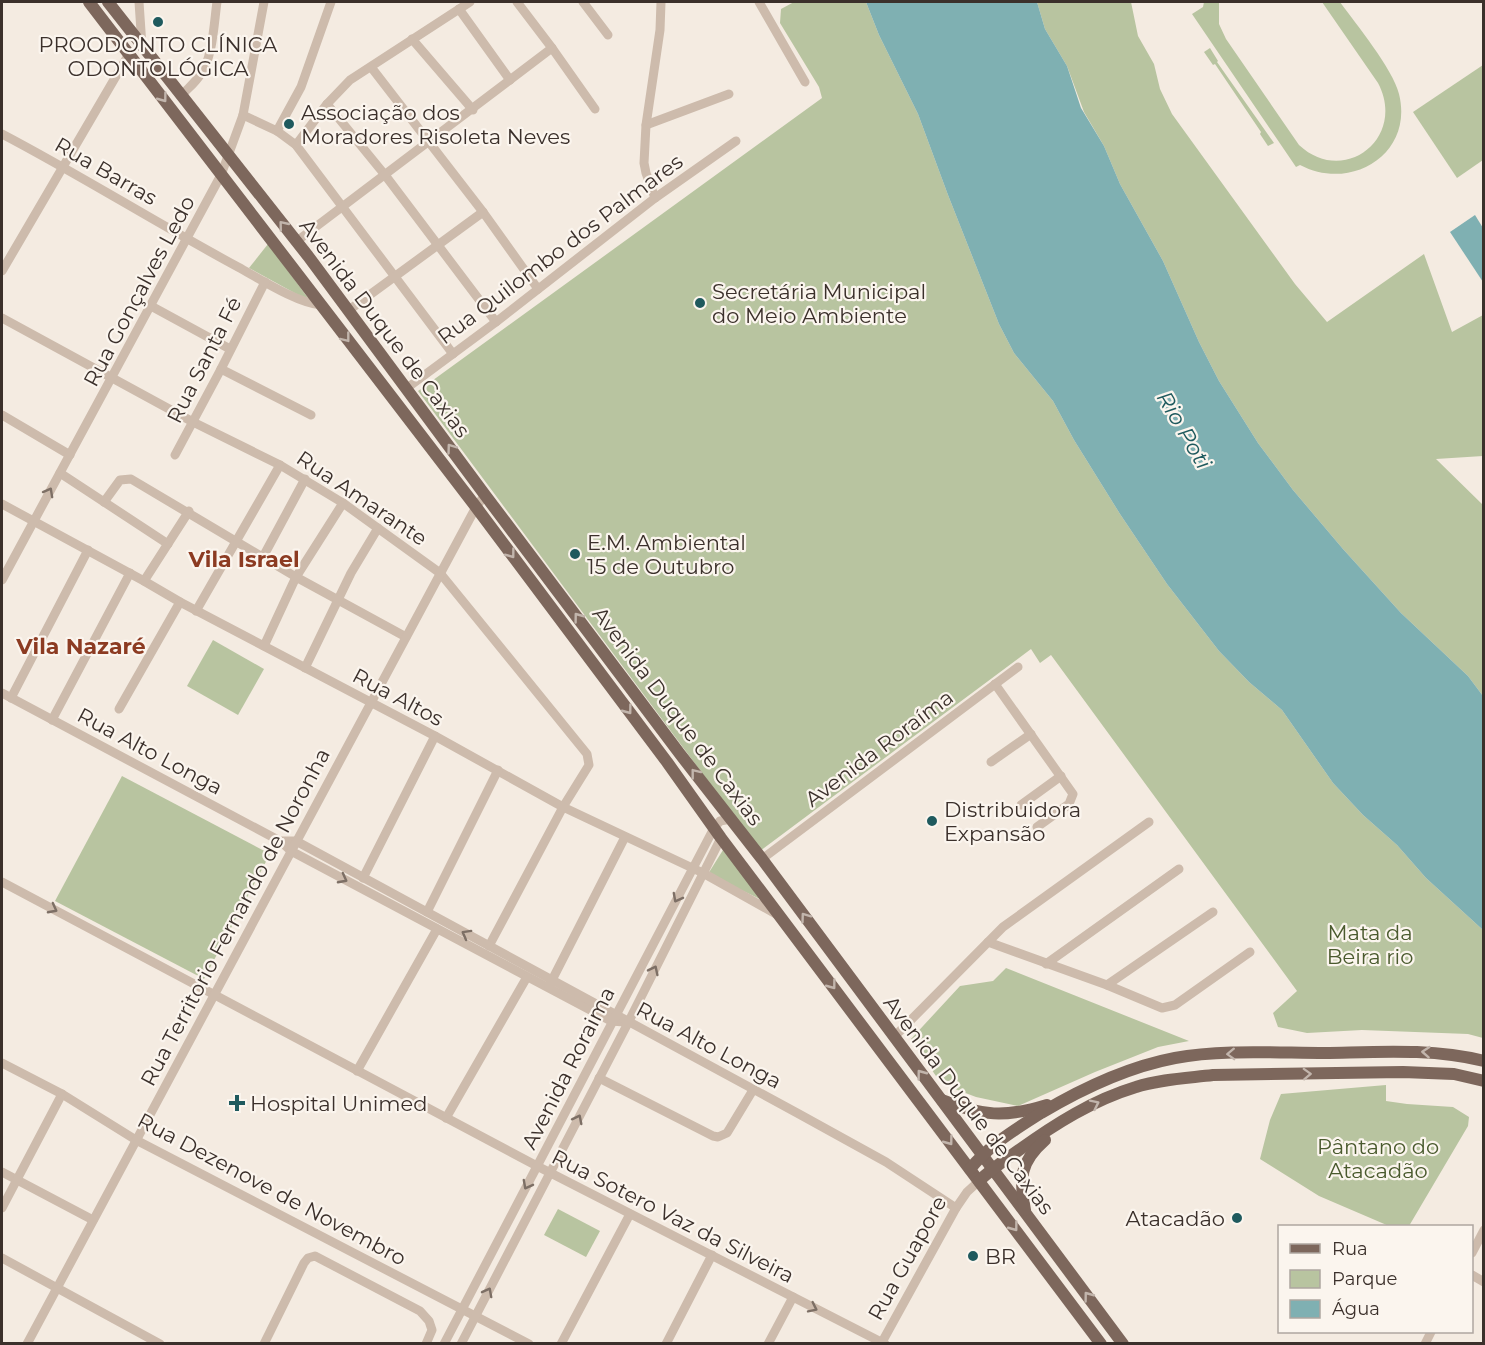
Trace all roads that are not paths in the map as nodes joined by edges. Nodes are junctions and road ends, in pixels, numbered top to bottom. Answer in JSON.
{"nodes":[{"id":1,"x":89,"y":2,"type":"edge"},
{"id":2,"x":108,"y":2,"type":"edge"},
{"id":3,"x":139,"y":2,"type":"edge"},
{"id":4,"x":216,"y":2,"type":"edge"},
{"id":5,"x":264,"y":2,"type":"edge"},
{"id":6,"x":332,"y":2,"type":"edge"},
{"id":7,"x":470,"y":2,"type":"edge"},
{"id":8,"x":517,"y":2,"type":"edge"},
{"id":9,"x":583,"y":2,"type":"edge"},
{"id":10,"x":661,"y":2,"type":"edge"},
{"id":11,"x":759,"y":2,"type":"edge"},
{"id":12,"x":459,"y":9,"type":"junction"},
{"id":13,"x":609,"y":35,"type":"dead end"},
{"id":14,"x":412,"y":39,"type":"junction"},
{"id":15,"x":141,"y":46,"type":"junction"},
{"id":16,"x":552,"y":48,"type":"junction"},
{"id":17,"x":129,"y":54,"type":"junction"},
{"id":18,"x":371,"y":67,"type":"junction"},
{"id":19,"x":510,"y":80,"type":"junction"},
{"id":20,"x":805,"y":82,"type":"dead end"},
{"id":21,"x":729,"y":94,"type":"dead end"},
{"id":22,"x":181,"y":96,"type":"junction"},
{"id":23,"x":327,"y":104,"type":"junction"},
{"id":24,"x":595,"y":109,"type":"dead end"},
{"id":25,"x":473,"y":110,"type":"junction"},
{"id":26,"x":243,"y":115,"type":"junction"},
{"id":27,"x":646,"y":125,"type":"junction"},
{"id":28,"x":277,"y":131,"type":"junction"},
{"id":29,"x":2,"y":134,"type":"edge"},
{"id":30,"x":736,"y":141,"type":"dead end"},
{"id":31,"x":428,"y":143,"type":"junction"},
{"id":32,"x":296,"y":145,"type":"junction"},
{"id":33,"x":229,"y":157,"type":"junction"},
{"id":34,"x":63,"y":166,"type":"junction"},
{"id":35,"x":221,"y":175,"type":"junction"},
{"id":36,"x":385,"y":175,"type":"junction"},
{"id":37,"x":655,"y":198,"type":"junction"},
{"id":38,"x":343,"y":207,"type":"junction"},
{"id":39,"x":483,"y":212,"type":"junction"},
{"id":40,"x":187,"y":239,"type":"junction"},
{"id":41,"x":297,"y":241,"type":"junction"},
{"id":42,"x":438,"y":245,"type":"junction"},
{"id":43,"x":2,"y":271,"type":"edge"},
{"id":44,"x":396,"y":276,"type":"junction"},
{"id":45,"x":265,"y":282,"type":"junction"},
{"id":46,"x":538,"y":289,"type":"junction"},
{"id":47,"x":321,"y":305,"type":"junction"},
{"id":48,"x":151,"y":306,"type":"junction"},
{"id":49,"x":349,"y":310,"type":"junction"},
{"id":50,"x":2,"y":318,"type":"edge"},
{"id":51,"x":496,"y":322,"type":"junction"},
{"id":52,"x":230,"y":349,"type":"junction"},
{"id":53,"x":453,"y":354,"type":"junction"},
{"id":54,"x":221,"y":369,"type":"junction"},
{"id":55,"x":112,"y":379,"type":"junction"},
{"id":56,"x":407,"y":388,"type":"junction"},
{"id":57,"x":2,"y":415,"type":"edge"},
{"id":58,"x":311,"y":415,"type":"dead end"},
{"id":59,"x":193,"y":422,"type":"junction"},
{"id":60,"x":175,"y":454,"type":"dead end"},
{"id":61,"x":70,"y":455,"type":"junction"},
{"id":62,"x":280,"y":465,"type":"junction"},
{"id":63,"x":60,"y":473,"type":"junction"},
{"id":64,"x":305,"y":479,"type":"junction"},
{"id":65,"x":485,"y":495,"type":"junction"},
{"id":66,"x":104,"y":502,"type":"junction"},
{"id":67,"x":343,"y":503,"type":"junction"},
{"id":68,"x":2,"y":504,"type":"edge"},
{"id":69,"x":476,"y":507,"type":"junction"},
{"id":70,"x":189,"y":511,"type":"junction"},
{"id":71,"x":33,"y":520,"type":"junction"},
{"id":72,"x":378,"y":528,"type":"junction"},
{"id":73,"x":236,"y":542,"type":"junction"},
{"id":74,"x":168,"y":544,"type":"junction"},
{"id":75,"x":88,"y":550,"type":"junction"},
{"id":76,"x":263,"y":556,"type":"junction"},
{"id":77,"x":130,"y":573,"type":"junction"},
{"id":78,"x":440,"y":573,"type":"junction"},
{"id":79,"x":296,"y":577,"type":"junction"},
{"id":80,"x":2,"y":580,"type":"edge"},
{"id":81,"x":144,"y":581,"type":"junction"},
{"id":82,"x":337,"y":600,"type":"junction"},
{"id":83,"x":180,"y":602,"type":"junction"},
{"id":84,"x":196,"y":611,"type":"junction"},
{"id":85,"x":406,"y":637,"type":"junction"},
{"id":86,"x":264,"y":646,"type":"junction"},
{"id":87,"x":1018,"y":667,"type":"dead end"},
{"id":88,"x":305,"y":668,"type":"junction"},
{"id":89,"x":995,"y":684,"type":"junction"},
{"id":90,"x":2,"y":693,"type":"edge"},
{"id":91,"x":11,"y":698,"type":"junction"},
{"id":92,"x":371,"y":702,"type":"junction"},
{"id":93,"x":119,"y":709,"type":"dead end"},
{"id":94,"x":52,"y":720,"type":"junction"},
{"id":95,"x":1031,"y":734,"type":"junction"},
{"id":96,"x":435,"y":736,"type":"junction"},
{"id":97,"x":991,"y":762,"type":"dead end"},
{"id":98,"x":498,"y":770,"type":"junction"},
{"id":99,"x":1061,"y":776,"type":"junction"},
{"id":100,"x":1021,"y":805,"type":"dead end"},
{"id":101,"x":563,"y":807,"type":"junction"},
{"id":102,"x":731,"y":819,"type":"junction"},
{"id":103,"x":1149,"y":822,"type":"dead end"},
{"id":104,"x":1036,"y":827,"type":"dead end"},
{"id":105,"x":717,"y":833,"type":"junction"},
{"id":106,"x":625,"y":837,"type":"junction"},
{"id":107,"x":280,"y":841,"type":"junction"},
{"id":108,"x":296,"y":841,"type":"junction"},
{"id":109,"x":291,"y":852,"type":"junction"},
{"id":110,"x":762,"y":859,"type":"junction"},
{"id":111,"x":1179,"y":868,"type":"dead end"},
{"id":112,"x":692,"y":869,"type":"junction"},
{"id":113,"x":703,"y":873,"type":"junction"},
{"id":114,"x":363,"y":878,"type":"junction"},
{"id":115,"x":2,"y":882,"type":"edge"},
{"id":116,"x":427,"y":912,"type":"junction"},
{"id":117,"x":1213,"y":912,"type":"dead end"},
{"id":118,"x":781,"y":916,"type":"junction"},
{"id":119,"x":436,"y":929,"type":"junction"},
{"id":120,"x":988,"y":942,"type":"junction"},
{"id":121,"x":489,"y":946,"type":"junction"},
{"id":122,"x":1250,"y":952,"type":"dead end"},
{"id":123,"x":1046,"y":964,"type":"junction"},
{"id":124,"x":527,"y":977,"type":"junction"},
{"id":125,"x":550,"y":984,"type":"junction"},
{"id":126,"x":1107,"y":986,"type":"junction"},
{"id":127,"x":214,"y":995,"type":"junction"},
{"id":128,"x":613,"y":1018,"type":"junction"},
{"id":129,"x":628,"y":1023,"type":"junction"},
{"id":130,"x":894,"y":1037,"type":"junction"},
{"id":131,"x":1484,"y":1061,"type":"edge"},
{"id":132,"x":2,"y":1063,"type":"edge"},
{"id":133,"x":357,"y":1071,"type":"junction"},
{"id":134,"x":599,"y":1078,"type":"junction"},
{"id":135,"x":1484,"y":1081,"type":"edge"},
{"id":136,"x":753,"y":1090,"type":"junction"},
{"id":137,"x":62,"y":1094,"type":"junction"},
{"id":138,"x":940,"y":1099,"type":"junction"},
{"id":139,"x":1062,"y":1100,"type":"junction"},
{"id":140,"x":1071,"y":1116,"type":"junction"},
{"id":141,"x":446,"y":1118,"type":"junction"},
{"id":142,"x":136,"y":1140,"type":"junction"},
{"id":143,"x":982,"y":1154,"type":"junction"},
{"id":144,"x":537,"y":1166,"type":"junction"},
{"id":145,"x":992,"y":1168,"type":"junction"},
{"id":146,"x":970,"y":1169,"type":"junction"},
{"id":147,"x":2,"y":1172,"type":"edge"},
{"id":148,"x":550,"y":1173,"type":"junction"},
{"id":149,"x":16,"y":1180,"type":"junction"},
{"id":150,"x":979,"y":1181,"type":"junction"},
{"id":151,"x":967,"y":1192,"type":"junction"},
{"id":152,"x":2,"y":1208,"type":"edge"},
{"id":153,"x":956,"y":1208,"type":"junction"},
{"id":154,"x":630,"y":1214,"type":"junction"},
{"id":155,"x":1026,"y":1214,"type":"junction"},
{"id":156,"x":93,"y":1220,"type":"junction"},
{"id":157,"x":1484,"y":1230,"type":"edge"},
{"id":158,"x":1473,"y":1251,"type":"edge"},
{"id":159,"x":712,"y":1255,"type":"junction"},
{"id":160,"x":2,"y":1258,"type":"edge"},
{"id":161,"x":56,"y":1288,"type":"junction"},
{"id":162,"x":793,"y":1298,"type":"junction"},
{"id":163,"x":462,"y":1308,"type":"junction"},
{"id":164,"x":476,"y":1315,"type":"junction"},
{"id":165,"x":882,"y":1343,"type":"edge"},
{"id":166,"x":27,"y":1344,"type":"edge"},
{"id":167,"x":160,"y":1344,"type":"edge"},
{"id":168,"x":264,"y":1344,"type":"edge"},
{"id":169,"x":426,"y":1344,"type":"edge"},
{"id":170,"x":444,"y":1344,"type":"edge"},
{"id":171,"x":461,"y":1344,"type":"edge"},
{"id":172,"x":529,"y":1344,"type":"edge"},
{"id":173,"x":561,"y":1344,"type":"edge"},
{"id":174,"x":666,"y":1344,"type":"edge"},
{"id":175,"x":768,"y":1344,"type":"edge"},
{"id":176,"x":1101,"y":1344,"type":"edge"},
{"id":177,"x":1123,"y":1344,"type":"edge"}],
"edges":[{"from":1,"to":17,"type":"main road","name":"Avenida Duque de Caxias"},
{"from":2,"to":15,"type":"main road","name":"Avenida Duque de Caxias"},
{"from":3,"to":15,"type":"street"},
{"from":4,"to":22,"type":"street"},
{"from":5,"to":26,"type":"street","name":"Rua Gonçalves Ledo"},
{"from":6,"to":28,"type":"street"},
{"from":7,"to":12,"type":"street"},
{"from":8,"to":16,"type":"street"},
{"from":9,"to":13,"type":"street"},
{"from":10,"to":27,"type":"street"},
{"from":11,"to":20,"type":"street"},
{"from":12,"to":14,"type":"street"},
{"from":12,"to":19,"type":"street"},
{"from":14,"to":18,"type":"street"},
{"from":14,"to":25,"type":"street"},
{"from":15,"to":22,"type":"main road","name":"Avenida Duque de Caxias"},
{"from":16,"to":19,"type":"street"},
{"from":16,"to":24,"type":"street"},
{"from":17,"to":34,"type":"street"},
{"from":17,"to":35,"type":"main road","name":"Avenida Duque de Caxias","one_way":true},
{"from":18,"to":23,"type":"street"},
{"from":18,"to":31,"type":"street"},
{"from":19,"to":25,"type":"street"},
{"from":21,"to":27,"type":"street"},
{"from":22,"to":33,"type":"main road","name":"Avenida Duque de Caxias"},
{"from":23,"to":32,"type":"street"},
{"from":23,"to":36,"type":"street"},
{"from":25,"to":31,"type":"street"},
{"from":26,"to":28,"type":"street"},
{"from":26,"to":33,"type":"street","name":"Rua Gonçalves Ledo"},
{"from":27,"to":37,"type":"street"},
{"from":28,"to":32,"type":"street"},
{"from":29,"to":34,"type":"street","name":"Rua Barras"},
{"from":30,"to":37,"type":"street","name":"Rua Quilombo dos Palmares"},
{"from":31,"to":36,"type":"street"},
{"from":31,"to":39,"type":"street"},
{"from":32,"to":38,"type":"street"},
{"from":33,"to":35,"type":"street","name":"Rua Gonçalves Ledo"},
{"from":41,"to":33,"type":"main road","name":"Avenida Duque de Caxias","one_way":true},
{"from":34,"to":40,"type":"street","name":"Rua Barras"},
{"from":34,"to":43,"type":"street"},
{"from":35,"to":40,"type":"street","name":"Rua Gonçalves Ledo"},
{"from":35,"to":47,"type":"main road","name":"Avenida Duque de Caxias"},
{"from":36,"to":38,"type":"street"},
{"from":36,"to":42,"type":"street"},
{"from":37,"to":46,"type":"street","name":"Rua Quilombo dos Palmares"},
{"from":38,"to":41,"type":"street"},
{"from":38,"to":44,"type":"street"},
{"from":39,"to":42,"type":"street"},
{"from":39,"to":46,"type":"street"},
{"from":40,"to":45,"type":"street","name":"Rua Barras"},
{"from":40,"to":48,"type":"street","name":"Rua Gonçalves Ledo"},
{"from":41,"to":49,"type":"main road","name":"Avenida Duque de Caxias"},
{"from":42,"to":44,"type":"street"},
{"from":42,"to":51,"type":"street"},
{"from":44,"to":49,"type":"street"},
{"from":44,"to":53,"type":"street"},
{"from":45,"to":47,"type":"street","name":"Rua Barras"},
{"from":45,"to":52,"type":"street","name":"Rua Santa Fé"},
{"from":46,"to":51,"type":"street","name":"Rua Quilombo dos Palmares"},
{"from":47,"to":69,"type":"main road","name":"Avenida Duque de Caxias","one_way":true},
{"from":48,"to":52,"type":"street"},
{"from":48,"to":55,"type":"street","name":"Rua Gonçalves Ledo"},
{"from":49,"to":56,"type":"main road","name":"Avenida Duque de Caxias"},
{"from":50,"to":55,"type":"street","name":"Rua Amarante"},
{"from":51,"to":53,"type":"street","name":"Rua Quilombo dos Palmares"},
{"from":52,"to":54,"type":"street","name":"Rua Santa Fé"},
{"from":53,"to":56,"type":"street","name":"Rua Quilombo dos Palmares"},
{"from":54,"to":58,"type":"street"},
{"from":54,"to":59,"type":"street","name":"Rua Santa Fé"},
{"from":55,"to":59,"type":"street","name":"Rua Amarante"},
{"from":55,"to":61,"type":"street","name":"Rua Gonçalves Ledo"},
{"from":65,"to":56,"type":"main road","name":"Avenida Duque de Caxias","one_way":true},
{"from":57,"to":61,"type":"street"},
{"from":59,"to":60,"type":"street","name":"Rua Santa Fé"},
{"from":59,"to":62,"type":"street","name":"Rua Amarante"},
{"from":61,"to":63,"type":"street","name":"Rua Gonçalves Ledo"},
{"from":62,"to":64,"type":"street","name":"Rua Amarante"},
{"from":62,"to":73,"type":"street"},
{"from":63,"to":66,"type":"street"},
{"from":71,"to":63,"type":"street","name":"Rua Gonçalves Ledo","one_way":true},
{"from":64,"to":67,"type":"street","name":"Rua Amarante"},
{"from":64,"to":76,"type":"street"},
{"from":65,"to":69,"type":"street","name":"Rua Territorio Fernando de Noronha"},
{"from":102,"to":65,"type":"main road","name":"Avenida Duque de Caxias","one_way":true},
{"from":66,"to":70,"type":"street"},
{"from":66,"to":74,"type":"street"},
{"from":67,"to":72,"type":"street","name":"Rua Amarante"},
{"from":67,"to":79,"type":"street"},
{"from":68,"to":71,"type":"street","name":"Rua Altos"},
{"from":69,"to":78,"type":"street","name":"Rua Territorio Fernando de Noronha"},
{"from":69,"to":105,"type":"main road","name":"Avenida Duque de Caxias","one_way":true},
{"from":70,"to":73,"type":"street"},
{"from":70,"to":74,"type":"street"},
{"from":71,"to":75,"type":"street","name":"Rua Altos"},
{"from":71,"to":80,"type":"street","name":"Rua Gonçalves Ledo"},
{"from":72,"to":78,"type":"street","name":"Rua Amarante"},
{"from":72,"to":82,"type":"street"},
{"from":73,"to":76,"type":"street"},
{"from":73,"to":84,"type":"street"},
{"from":74,"to":81,"type":"street"},
{"from":75,"to":77,"type":"street","name":"Rua Altos"},
{"from":75,"to":91,"type":"street"},
{"from":76,"to":79,"type":"street"},
{"from":77,"to":81,"type":"street","name":"Rua Altos"},
{"from":77,"to":94,"type":"street"},
{"from":78,"to":85,"type":"street","name":"Rua Territorio Fernando de Noronha"},
{"from":78,"to":101,"type":"street","name":"Rua Amarante"},
{"from":79,"to":82,"type":"street"},
{"from":79,"to":86,"type":"street"},
{"from":81,"to":83,"type":"street","name":"Rua Altos"},
{"from":82,"to":85,"type":"street"},
{"from":82,"to":88,"type":"street"},
{"from":83,"to":84,"type":"street","name":"Rua Altos"},
{"from":83,"to":93,"type":"street"},
{"from":84,"to":86,"type":"street","name":"Rua Altos"},
{"from":85,"to":92,"type":"street","name":"Rua Territorio Fernando de Noronha"},
{"from":86,"to":88,"type":"street","name":"Rua Altos"},
{"from":87,"to":89,"type":"street","name":"Avenida Roraíma"},
{"from":88,"to":92,"type":"street","name":"Rua Altos"},
{"from":89,"to":95,"type":"street"},
{"from":89,"to":110,"type":"street","name":"Avenida Roraíma"},
{"from":90,"to":91,"type":"street","name":"Rua Alto Longa"},
{"from":91,"to":94,"type":"street","name":"Rua Alto Longa"},
{"from":92,"to":96,"type":"street","name":"Rua Altos"},
{"from":92,"to":108,"type":"street","name":"Rua Territorio Fernando de Noronha"},
{"from":94,"to":107,"type":"street","name":"Rua Alto Longa"},
{"from":95,"to":97,"type":"street"},
{"from":95,"to":99,"type":"street"},
{"from":96,"to":98,"type":"street","name":"Rua Altos"},
{"from":96,"to":114,"type":"street"},
{"from":98,"to":101,"type":"street","name":"Rua Altos"},
{"from":98,"to":116,"type":"street"},
{"from":99,"to":100,"type":"street"},
{"from":99,"to":104,"type":"street"},
{"from":101,"to":106,"type":"street","name":"Rua Altos"},
{"from":101,"to":121,"type":"street"},
{"from":102,"to":105,"type":"street"},
{"from":102,"to":110,"type":"main road","name":"Avenida Duque de Caxias"},
{"from":103,"to":120,"type":"street"},
{"from":105,"to":112,"type":"street","name":"Avenida Roraima"},
{"from":105,"to":113,"type":"street","name":"Avenida Roraima"},
{"from":105,"to":118,"type":"main road","name":"Avenida Duque de Caxias"},
{"from":106,"to":112,"type":"street","name":"Rua Altos"},
{"from":106,"to":125,"type":"street"},
{"from":107,"to":108,"type":"street","name":"Rua Alto Longa"},
{"from":107,"to":109,"type":"street","name":"Rua Alto Longa"},
{"from":108,"to":109,"type":"street","name":"Rua Territorio Fernando de Noronha"},
{"from":108,"to":114,"type":"street","name":"Rua Alto Longa"},
{"from":109,"to":119,"type":"street","name":"Rua Alto Longa","one_way":true},
{"from":109,"to":127,"type":"street","name":"Rua Territorio Fernando de Noronha"},
{"from":130,"to":110,"type":"main road","name":"Avenida Duque de Caxias","one_way":true},
{"from":111,"to":123,"type":"street"},
{"from":112,"to":113,"type":"street","name":"Rua Altos"},
{"from":112,"to":128,"type":"street","name":"Avenida Roraima","one_way":true},
{"from":113,"to":118,"type":"street","name":"Rua Altos"},
{"from":129,"to":113,"type":"street","name":"Avenida Roraima","one_way":true},
{"from":114,"to":116,"type":"street","name":"Rua Alto Longa"},
{"from":115,"to":127,"type":"street","name":"Rua Sotero Vaz da Silveira","one_way":true},
{"from":121,"to":116,"type":"street","name":"Rua Alto Longa","one_way":true},
{"from":117,"to":126,"type":"street"},
{"from":118,"to":146,"type":"main road","name":"Avenida Duque de Caxias","one_way":true},
{"from":119,"to":124,"type":"street","name":"Rua Alto Longa"},
{"from":119,"to":133,"type":"street"},
{"from":120,"to":123,"type":"street"},
{"from":120,"to":130,"type":"street"},
{"from":121,"to":125,"type":"street","name":"Rua Alto Longa"},
{"from":122,"to":126,"type":"street"},
{"from":123,"to":126,"type":"street"},
{"from":124,"to":125,"type":"street","name":"Rua Alto Longa"},
{"from":124,"to":141,"type":"street"},
{"from":125,"to":128,"type":"street","name":"Rua Alto Longa"},
{"from":127,"to":133,"type":"street","name":"Rua Sotero Vaz da Silveira"},
{"from":127,"to":142,"type":"street","name":"Rua Territorio Fernando de Noronha"},
{"from":128,"to":129,"type":"street"},
{"from":128,"to":144,"type":"street","name":"Avenida Roraima"},
{"from":129,"to":134,"type":"street","name":"Avenida Roraima"},
{"from":129,"to":136,"type":"street","name":"Rua Alto Longa"},
{"from":138,"to":130,"type":"main road","name":"Avenida Duque de Caxias","one_way":true},
{"from":131,"to":139,"type":"main road","one_way":true},
{"from":132,"to":137,"type":"street","name":"Rua Dezenove de Novembro"},
{"from":133,"to":141,"type":"street","name":"Rua Sotero Vaz da Silveira"},
{"from":134,"to":136,"type":"street"},
{"from":148,"to":134,"type":"street","name":"Avenida Roraima","one_way":true},
{"from":140,"to":135,"type":"main road","one_way":true},
{"from":136,"to":153,"type":"street","name":"Rua Alto Longa"},
{"from":137,"to":142,"type":"street","name":"Rua Dezenove de Novembro"},
{"from":137,"to":149,"type":"street"},
{"from":138,"to":139,"type":"main road"},
{"from":138,"to":143,"type":"main road","name":"Avenida Duque de Caxias"},
{"from":139,"to":143,"type":"main road"},
{"from":140,"to":145,"type":"main road","name":"Rua Guapore"},
{"from":140,"to":155,"type":"main road"},
{"from":141,"to":144,"type":"street","name":"Rua Sotero Vaz da Silveira"},
{"from":142,"to":156,"type":"street","name":"Rua Territorio Fernando de Noronha"},
{"from":142,"to":163,"type":"street","name":"Rua Dezenove de Novembro"},
{"from":143,"to":145,"type":"main road","name":"Avenida Duque de Caxias"},
{"from":143,"to":146,"type":"main road"},
{"from":144,"to":148,"type":"street","name":"Rua Sotero Vaz da Silveira"},
{"from":144,"to":163,"type":"street","name":"Avenida Roraima","one_way":true},
{"from":145,"to":150,"type":"main road","name":"Rua Guapore"},
{"from":145,"to":155,"type":"main road","name":"Avenida Duque de Caxias"},
{"from":146,"to":150,"type":"main road","name":"Avenida Duque de Caxias"},
{"from":146,"to":151,"type":"street","name":"Rua Guapore"},
{"from":147,"to":149,"type":"street"},
{"from":148,"to":154,"type":"street","name":"Rua Sotero Vaz da Silveira"},
{"from":164,"to":148,"type":"street","name":"Avenida Roraima","one_way":true},
{"from":149,"to":152,"type":"street"},
{"from":149,"to":156,"type":"street"},
{"from":150,"to":151,"type":"street","name":"Rua Guapore"},
{"from":150,"to":176,"type":"main road","name":"Avenida Duque de Caxias","one_way":true},
{"from":151,"to":153,"type":"street","name":"Rua Guapore"},
{"from":153,"to":165,"type":"street","name":"Rua Guapore"},
{"from":154,"to":159,"type":"street","name":"Rua Sotero Vaz da Silveira"},
{"from":154,"to":173,"type":"street"},
{"from":177,"to":155,"type":"main road","name":"Avenida Duque de Caxias","one_way":true},
{"from":156,"to":161,"type":"street","name":"Rua Territorio Fernando de Noronha"},
{"from":157,"to":158,"type":"street"},
{"from":159,"to":162,"type":"street","name":"Rua Sotero Vaz da Silveira"},
{"from":159,"to":174,"type":"street"},
{"from":160,"to":161,"type":"street"},
{"from":161,"to":166,"type":"street","name":"Rua Territorio Fernando de Noronha"},
{"from":161,"to":167,"type":"street"},
{"from":162,"to":165,"type":"street","name":"Rua Sotero Vaz da Silveira","one_way":true},
{"from":162,"to":175,"type":"street"},
{"from":163,"to":164,"type":"street","name":"Rua Dezenove de Novembro"},
{"from":163,"to":170,"type":"street","name":"Avenida Roraima"},
{"from":164,"to":171,"type":"street","name":"Avenida Roraima"},
{"from":164,"to":172,"type":"street","name":"Rua Dezenove de Novembro"},
{"from":168,"to":169,"type":"street"}]}
